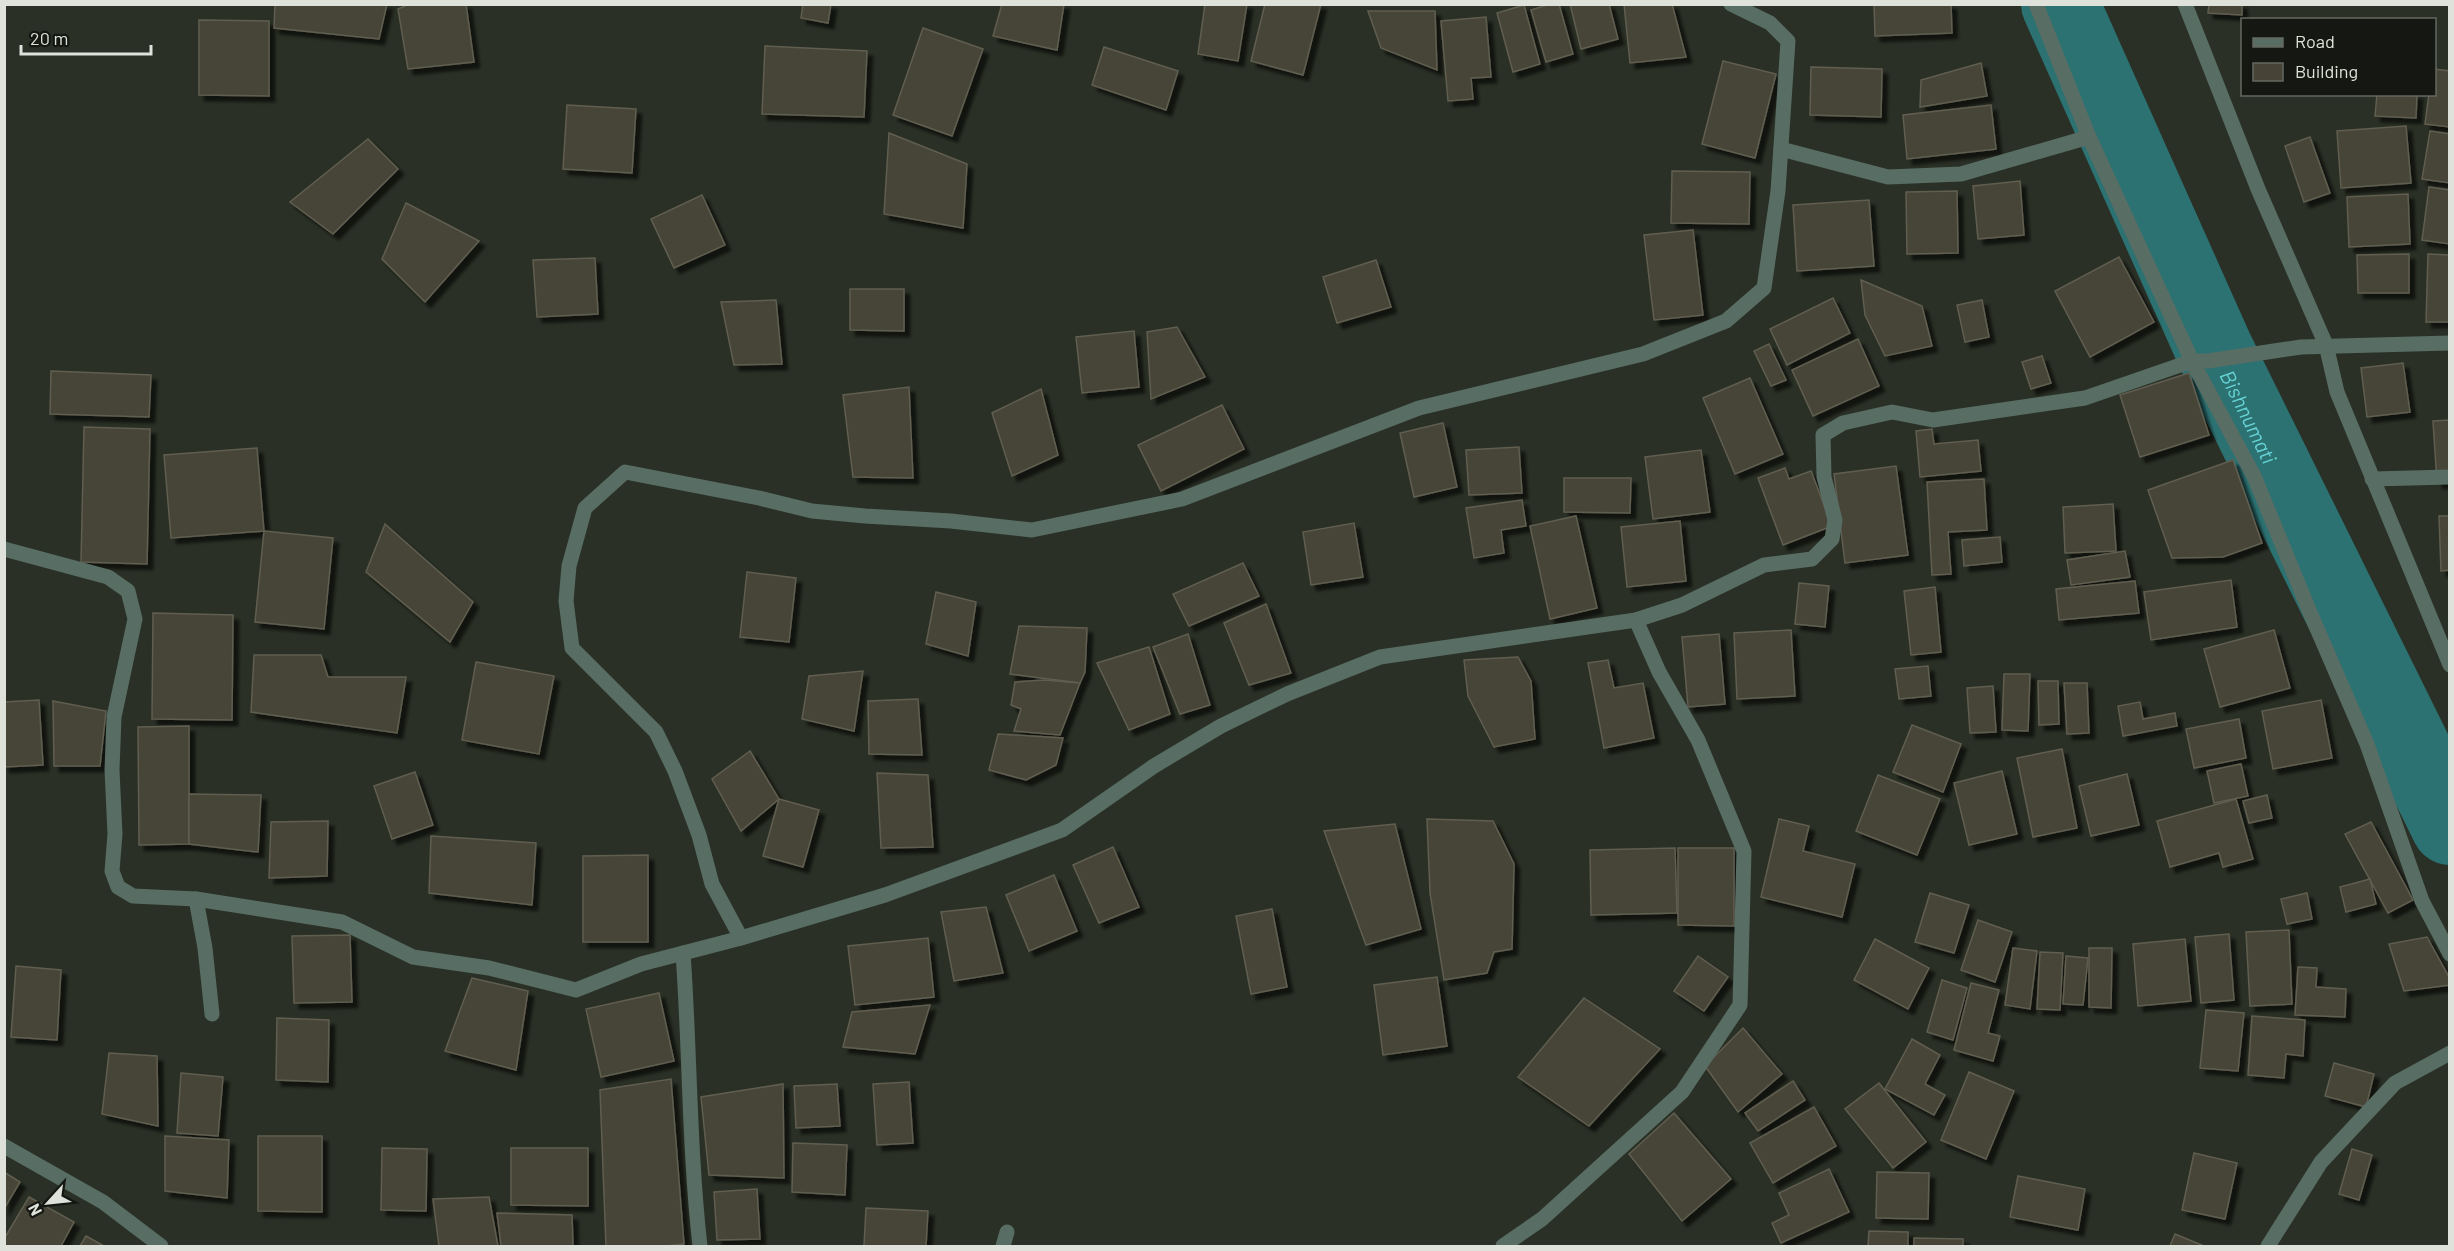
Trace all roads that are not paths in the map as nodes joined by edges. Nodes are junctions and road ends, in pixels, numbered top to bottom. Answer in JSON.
{"nodes":[{"id":1,"x":1731,"y":4,"type":"edge"},
{"id":2,"x":2036,"y":4,"type":"edge"},
{"id":3,"x":2185,"y":4,"type":"edge"},
{"id":4,"x":2089,"y":137,"type":"junction"},
{"id":5,"x":1781,"y":149,"type":"junction"},
{"id":6,"x":2450,"y":343,"type":"edge"},
{"id":7,"x":2326,"y":345,"type":"junction"},
{"id":8,"x":2192,"y":361,"type":"junction"},
{"id":9,"x":2450,"y":477,"type":"edge"},
{"id":10,"x":2372,"y":479,"type":"junction"},
{"id":11,"x":4,"y":549,"type":"edge"},
{"id":12,"x":1636,"y":620,"type":"junction"},
{"id":13,"x":2445,"y":648,"type":"edge"},
{"id":14,"x":2450,"y":664,"type":"edge"},
{"id":15,"x":196,"y":899,"type":"junction"},
{"id":16,"x":741,"y":938,"type":"junction"},
{"id":17,"x":683,"y":953,"type":"junction"},
{"id":18,"x":2450,"y":954,"type":"edge"},
{"id":19,"x":213,"y":1014,"type":"dead end"},
{"id":20,"x":2450,"y":1053,"type":"edge"},
{"id":21,"x":4,"y":1146,"type":"edge"},
{"id":22,"x":160,"y":1246,"type":"edge"},
{"id":23,"x":700,"y":1246,"type":"edge"},
{"id":24,"x":1501,"y":1246,"type":"edge"},
{"id":25,"x":2268,"y":1246,"type":"edge"}],
"edges":[{"from":1,"to":5,"type":"street"},
{"from":2,"to":4,"type":"street"},
{"from":3,"to":7,"type":"street"},
{"from":4,"to":5,"type":"street"},
{"from":4,"to":8,"type":"street"},
{"from":5,"to":16,"type":"street"},
{"from":6,"to":7,"type":"street"},
{"from":7,"to":8,"type":"street"},
{"from":7,"to":10,"type":"street"},
{"from":8,"to":12,"type":"street"},
{"from":8,"to":18,"type":"street"},
{"from":9,"to":10,"type":"street"},
{"from":10,"to":13,"type":"street"},
{"from":11,"to":15,"type":"street"},
{"from":12,"to":16,"type":"street"},
{"from":12,"to":24,"type":"street"},
{"from":13,"to":14,"type":"street"},
{"from":15,"to":17,"type":"street"},
{"from":15,"to":19,"type":"street"},
{"from":16,"to":17,"type":"street"},
{"from":17,"to":23,"type":"street"},
{"from":20,"to":25,"type":"street"},
{"from":21,"to":22,"type":"street"}]}
